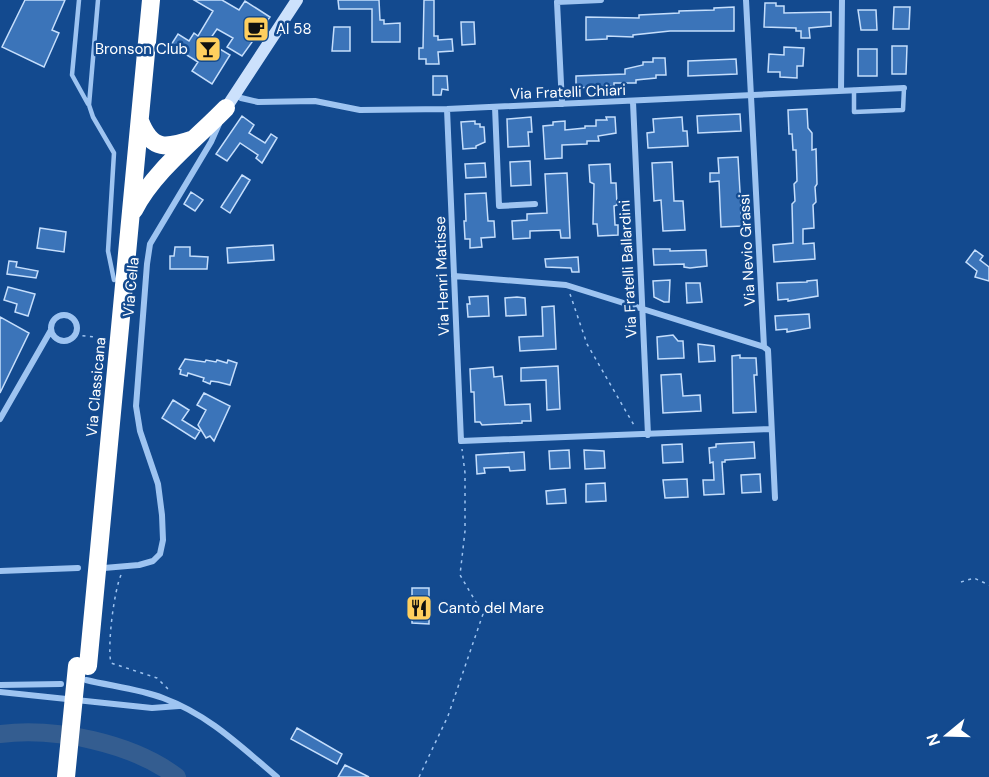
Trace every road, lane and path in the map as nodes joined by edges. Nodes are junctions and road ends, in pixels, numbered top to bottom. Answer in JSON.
{"nodes":[{"id":1,"x":79,"y":0,"type":"edge"},
{"id":2,"x":98,"y":0,"type":"edge"},
{"id":3,"x":139,"y":0,"type":"edge"},
{"id":4,"x":151,"y":0,"type":"edge"},
{"id":5,"x":297,"y":0,"type":"edge"},
{"id":6,"x":601,"y":0,"type":"edge"},
{"id":7,"x":746,"y":0,"type":"edge"},
{"id":8,"x":842,"y":0,"type":"edge"},
{"id":9,"x":904,"y":88,"type":"joint"},
{"id":10,"x":854,"y":90,"type":"junction"},
{"id":11,"x":841,"y":91,"type":"junction"},
{"id":12,"x":751,"y":95,"type":"junction"},
{"id":13,"x":230,"y":101,"type":"junction"},
{"id":14,"x":633,"y":102,"type":"junction"},
{"id":15,"x":562,"y":104,"type":"junction"},
{"id":16,"x":89,"y":105,"type":"junction"},
{"id":17,"x":495,"y":107,"type":"junction"},
{"id":18,"x":447,"y":109,"type":"junction"},
{"id":19,"x":140,"y":121,"type":"junction"},
{"id":20,"x":196,"y":138,"type":"junction"},
{"id":21,"x":535,"y":204,"type":"dead end"},
{"id":22,"x":131,"y":217,"type":"junction"},
{"id":23,"x":454,"y":276,"type":"junction"},
{"id":24,"x":114,"y":280,"type":"junction"},
{"id":25,"x":566,"y":285,"type":"junction"},
{"id":26,"x":642,"y":308,"type":"junction"},
{"id":27,"x":51,"y":330,"type":"junction"},
{"id":28,"x":75,"y":335,"type":"junction"},
{"id":29,"x":95,"y":337,"type":"dead end"},
{"id":30,"x":764,"y":347,"type":"junction"},
{"id":31,"x":0,"y":419,"type":"edge"},
{"id":32,"x":771,"y":429,"type":"junction"},
{"id":33,"x":640,"y":435,"type":"junction"},
{"id":34,"x":648,"y":435,"type":"junction"},
{"id":35,"x":461,"y":441,"type":"junction"},
{"id":36,"x":775,"y":498,"type":"dead end"},
{"id":37,"x":125,"y":566,"type":"junction"},
{"id":38,"x":78,"y":568,"type":"dead end"},
{"id":39,"x":104,"y":568,"type":"dead end"},
{"id":40,"x":0,"y":571,"type":"edge"},
{"id":41,"x":961,"y":582,"type":"dead end"},
{"id":42,"x":989,"y":585,"type":"edge"},
{"id":43,"x":84,"y":671,"type":"junction"},
{"id":44,"x":61,"y":684,"type":"dead end"},
{"id":45,"x":0,"y":686,"type":"edge"},
{"id":46,"x":0,"y":692,"type":"edge"},
{"id":47,"x":183,"y":706,"type":"junction"},
{"id":48,"x":66,"y":777,"type":"edge"},
{"id":49,"x":78,"y":777,"type":"edge"},
{"id":50,"x":277,"y":777,"type":"edge"},
{"id":51,"x":419,"y":777,"type":"edge"}],
"edges":[{"from":1,"to":16,"type":"lane"},
{"from":2,"to":16,"type":"lane"},
{"from":3,"to":24,"type":"highway","name":"Via Classicana"},
{"from":4,"to":19,"type":"highway","name":"Via Classicana"},
{"from":5,"to":13,"type":"street","name":"Via Cella"},
{"from":6,"to":15,"type":"street"},
{"from":7,"to":12,"type":"street","name":"Via Nevio Grassi"},
{"from":8,"to":11,"type":"street"},
{"from":9,"to":10,"type":"street","name":"Via Fratelli Chiari"},
{"from":9,"to":10,"type":"lane"},
{"from":10,"to":11,"type":"street","name":"Via Fratelli Chiari"},
{"from":11,"to":12,"type":"street","name":"Via Fratelli Chiari"},
{"from":12,"to":14,"type":"street","name":"Via Fratelli Chiari"},
{"from":12,"to":30,"type":"street","name":"Via Nevio Grassi"},
{"from":13,"to":18,"type":"street","name":"Via Fratelli Chiari"},
{"from":13,"to":20,"type":"highway"},
{"from":13,"to":37,"type":"street","name":"Via Cella"},
{"from":14,"to":15,"type":"street","name":"Via Fratelli Chiari"},
{"from":14,"to":26,"type":"street","name":"Via Fratelli Ballardini"},
{"from":15,"to":17,"type":"street","name":"Via Fratelli Chiari"},
{"from":16,"to":24,"type":"lane"},
{"from":17,"to":18,"type":"street","name":"Via Fratelli Chiari"},
{"from":17,"to":21,"type":"street"},
{"from":18,"to":23,"type":"street","name":"Via Henri Matisse"},
{"from":19,"to":20,"type":"highway"},
{"from":19,"to":22,"type":"highway","name":"Via Classicana"},
{"from":20,"to":22,"type":"highway"},
{"from":22,"to":43,"type":"highway","name":"Via Classicana"},
{"from":23,"to":25,"type":"street"},
{"from":23,"to":35,"type":"street","name":"Via Henri Matisse"},
{"from":24,"to":43,"type":"highway","name":"Via Classicana"},
{"from":25,"to":26,"type":"street"},
{"from":25,"to":33,"type":"path"},
{"from":26,"to":30,"type":"street"},
{"from":26,"to":34,"type":"street","name":"Via Fratelli Ballardini"},
{"from":27,"to":28,"type":"street"},
{"from":27,"to":28,"type":"street"},
{"from":27,"to":31,"type":"street"},
{"from":28,"to":29,"type":"path"},
{"from":30,"to":32,"type":"street","name":"Via Nevio Grassi"},
{"from":32,"to":34,"type":"street"},
{"from":32,"to":36,"type":"street","name":"Via Nevio Grassi"},
{"from":33,"to":34,"type":"street"},
{"from":33,"to":35,"type":"street"},
{"from":35,"to":51,"type":"path"},
{"from":37,"to":39,"type":"street","name":"Via Cella"},
{"from":37,"to":47,"type":"path"},
{"from":38,"to":40,"type":"street"},
{"from":41,"to":42,"type":"path"},
{"from":43,"to":47,"type":"street"},
{"from":43,"to":48,"type":"highway","name":"Via Classicana","bridge":true},
{"from":43,"to":49,"type":"highway","name":"Via Classicana"},
{"from":44,"to":45,"type":"street"},
{"from":46,"to":47,"type":"street"},
{"from":47,"to":50,"type":"street"}]}
